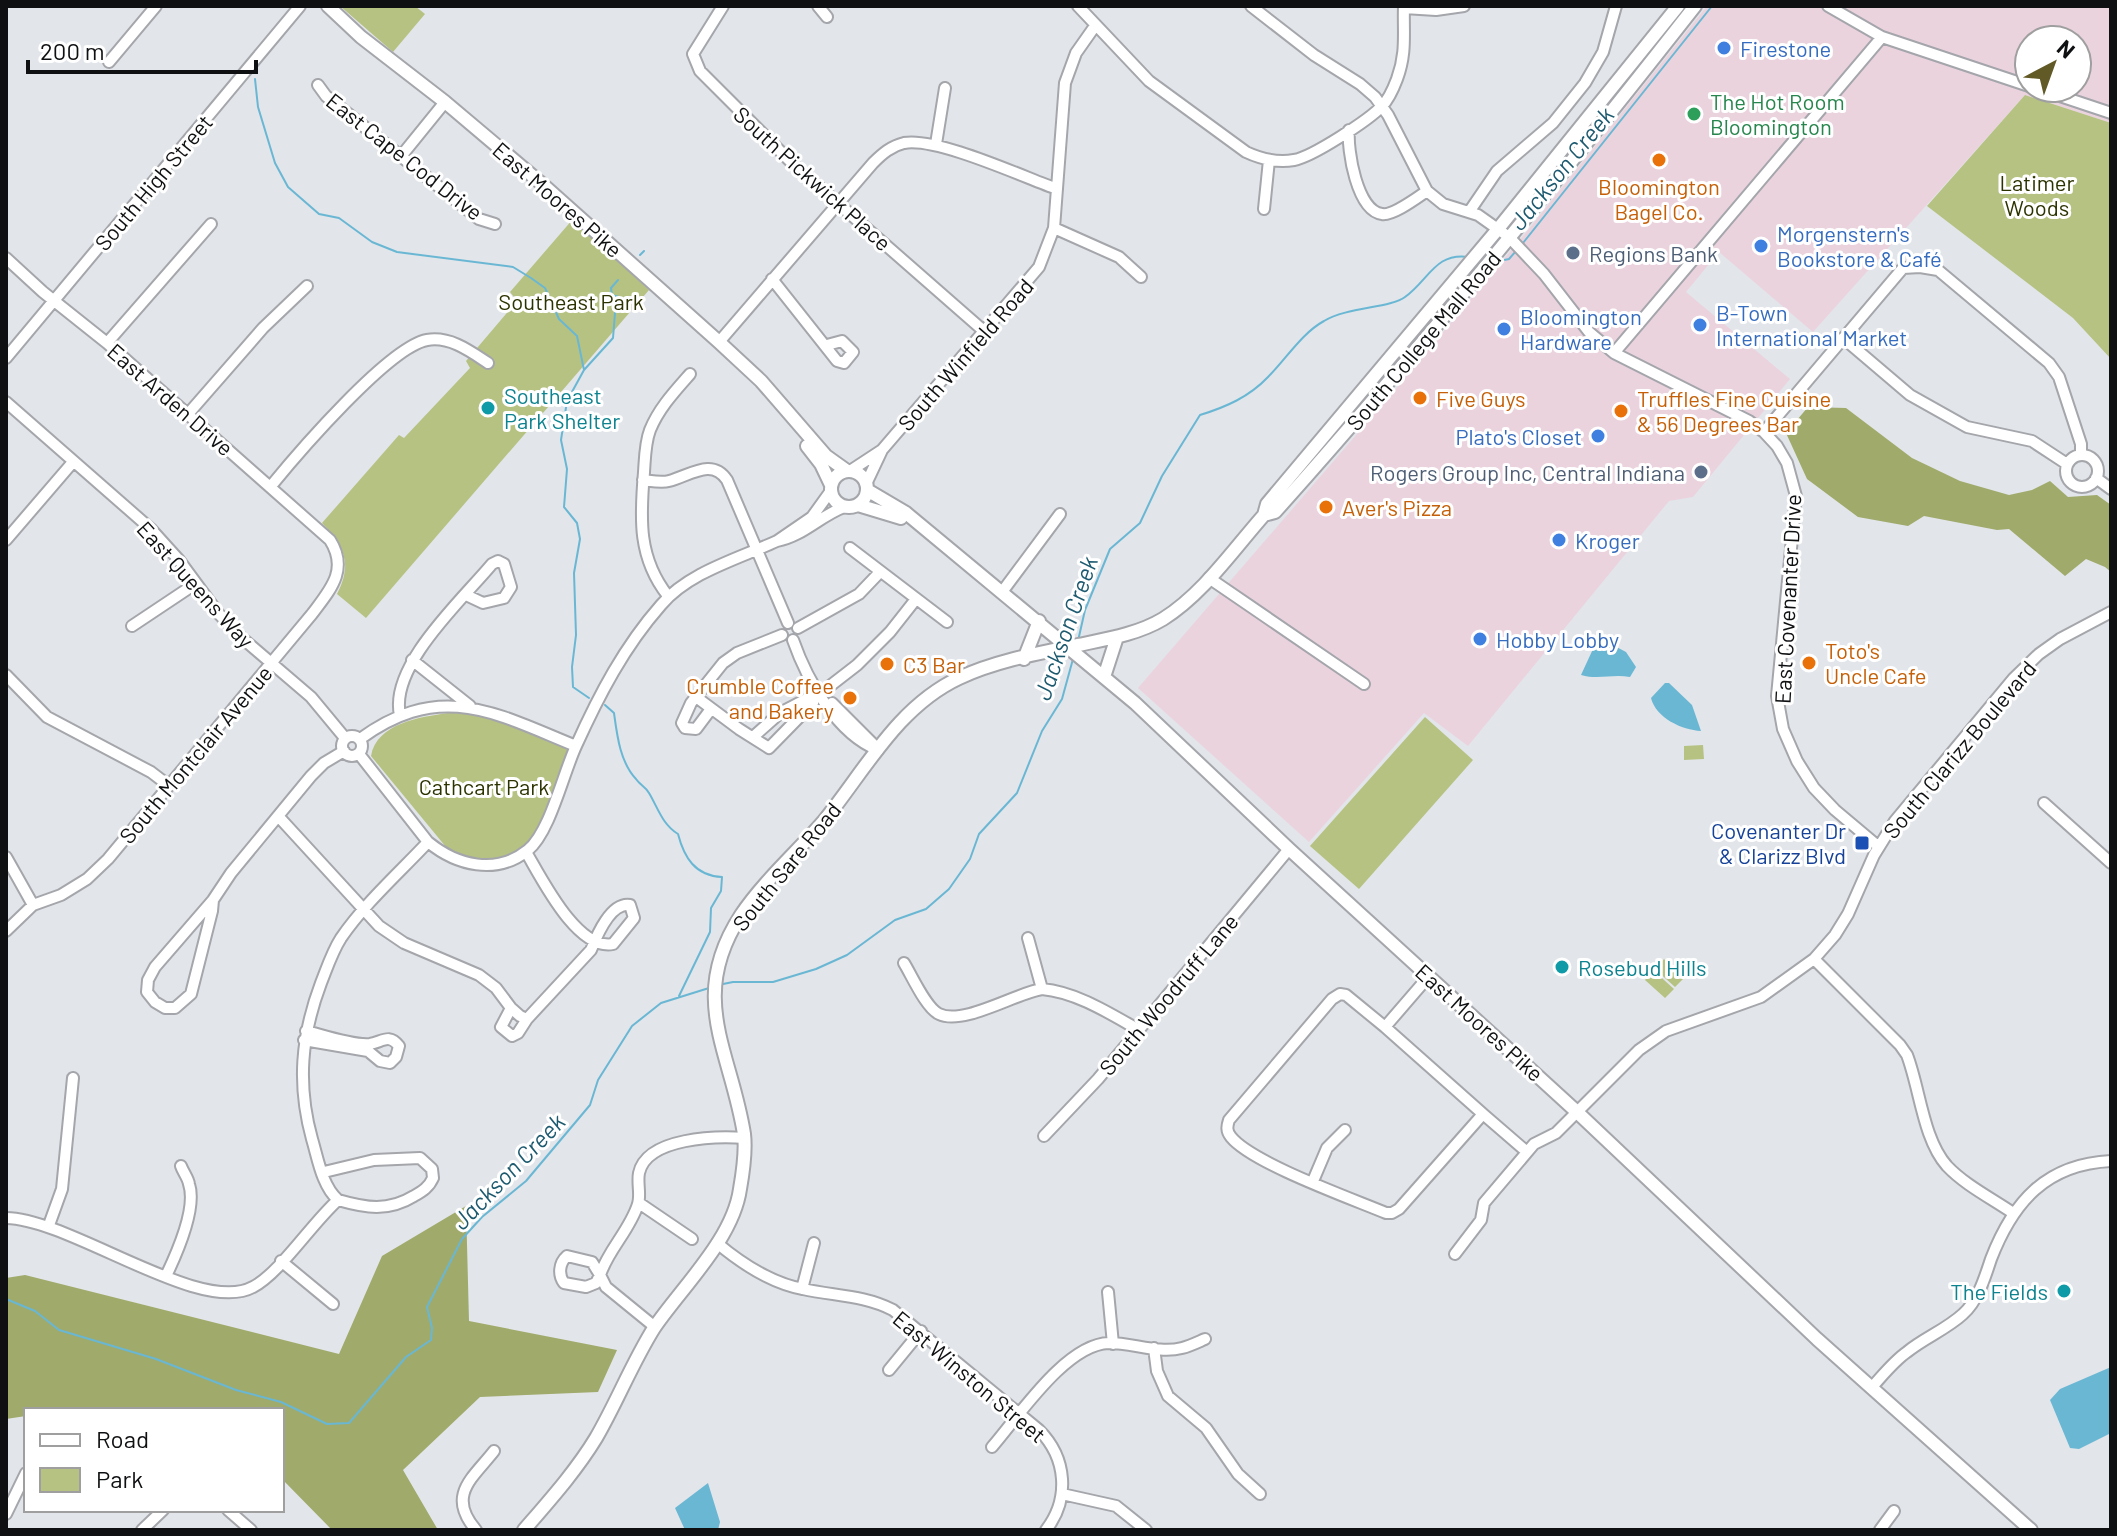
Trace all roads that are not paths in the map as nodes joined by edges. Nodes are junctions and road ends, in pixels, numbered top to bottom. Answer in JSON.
{"nodes":[{"id":1,"x":156,"y":6,"type":"edge"},
{"id":2,"x":300,"y":6,"type":"edge"},
{"id":3,"x":328,"y":6,"type":"edge"},
{"id":4,"x":723,"y":6,"type":"edge"},
{"id":5,"x":818,"y":6,"type":"edge"},
{"id":6,"x":1078,"y":6,"type":"edge"},
{"id":7,"x":1251,"y":6,"type":"edge"},
{"id":8,"x":1464,"y":6,"type":"edge"},
{"id":9,"x":1616,"y":6,"type":"edge"},
{"id":10,"x":1678,"y":6,"type":"edge"},
{"id":11,"x":1695,"y":6,"type":"edge"},
{"id":12,"x":1828,"y":6,"type":"edge"},
{"id":13,"x":1404,"y":7,"type":"edge"},
{"id":14,"x":827,"y":17,"type":"dead end"},
{"id":15,"x":1095,"y":26,"type":"junction"},
{"id":16,"x":1882,"y":37,"type":"junction"},
{"id":17,"x":109,"y":62,"type":"dead end"},
{"id":18,"x":2013,"y":81,"type":"edge"},
{"id":19,"x":318,"y":85,"type":"dead end"},
{"id":20,"x":945,"y":88,"type":"dead end"},
{"id":21,"x":1602,"y":101,"type":"junction"},
{"id":22,"x":445,"y":102,"type":"junction"},
{"id":23,"x":2084,"y":104,"type":"edge"},
{"id":24,"x":1383,"y":106,"type":"junction"},
{"id":25,"x":1613,"y":111,"type":"junction"},
{"id":26,"x":2111,"y":113,"type":"edge"},
{"id":27,"x":1349,"y":130,"type":"junction"},
{"id":28,"x":936,"y":144,"type":"junction"},
{"id":29,"x":402,"y":155,"type":"junction"},
{"id":30,"x":1269,"y":160,"type":"junction"},
{"id":31,"x":1057,"y":189,"type":"junction"},
{"id":32,"x":1427,"y":191,"type":"junction"},
{"id":33,"x":837,"y":203,"type":"junction"},
{"id":34,"x":1264,"y":209,"type":"dead end"},
{"id":35,"x":1469,"y":212,"type":"junction"},
{"id":36,"x":211,"y":224,"type":"dead end"},
{"id":37,"x":495,"y":224,"type":"dead end"},
{"id":38,"x":1054,"y":228,"type":"junction"},
{"id":39,"x":1511,"y":240,"type":"junction"},
{"id":40,"x":6,"y":258,"type":"edge"},
{"id":41,"x":1141,"y":277,"type":"dead end"},
{"id":42,"x":772,"y":279,"type":"junction"},
{"id":43,"x":307,"y":286,"type":"dead end"},
{"id":44,"x":56,"y":299,"type":"junction"},
{"id":45,"x":985,"y":332,"type":"junction"},
{"id":46,"x":1843,"y":338,"type":"junction"},
{"id":47,"x":719,"y":342,"type":"junction"},
{"id":48,"x":107,"y":343,"type":"junction"},
{"id":49,"x":827,"y":345,"type":"dead end"},
{"id":50,"x":1614,"y":353,"type":"junction"},
{"id":51,"x":6,"y":358,"type":"edge"},
{"id":52,"x":488,"y":363,"type":"dead end"},
{"id":53,"x":690,"y":374,"type":"dead end"},
{"id":54,"x":1355,"y":400,"type":"junction"},
{"id":55,"x":6,"y":402,"type":"edge"},
{"id":56,"x":779,"y":403,"type":"junction"},
{"id":57,"x":1367,"y":410,"type":"junction"},
{"id":58,"x":188,"y":414,"type":"junction"},
{"id":59,"x":1764,"y":432,"type":"junction"},
{"id":60,"x":882,"y":450,"type":"junction"},
{"id":61,"x":2081,"y":455,"type":"junction"},
{"id":62,"x":73,"y":462,"type":"junction"},
{"id":63,"x":2067,"y":464,"type":"junction"},
{"id":64,"x":849,"y":471,"type":"junction"},
{"id":65,"x":2096,"y":478,"type":"junction"},
{"id":66,"x":643,"y":480,"type":"junction"},
{"id":67,"x":271,"y":486,"type":"junction"},
{"id":68,"x":867,"y":487,"type":"junction"},
{"id":69,"x":830,"y":488,"type":"junction"},
{"id":70,"x":2111,"y":489,"type":"edge"},
{"id":71,"x":858,"y":505,"type":"junction"},
{"id":72,"x":844,"y":507,"type":"junction"},
{"id":73,"x":1060,"y":514,"type":"dead end"},
{"id":74,"x":1264,"y":515,"type":"junction"},
{"id":75,"x":919,"y":525,"type":"junction"},
{"id":76,"x":6,"y":540,"type":"edge"},
{"id":77,"x":777,"y":541,"type":"junction"},
{"id":78,"x":333,"y":543,"type":"joint"},
{"id":79,"x":850,"y":548,"type":"dead end"},
{"id":80,"x":756,"y":551,"type":"junction"},
{"id":81,"x":880,"y":572,"type":"junction"},
{"id":82,"x":1209,"y":578,"type":"junction"},
{"id":83,"x":195,"y":584,"type":"junction"},
{"id":84,"x":1002,"y":592,"type":"junction"},
{"id":85,"x":466,"y":595,"type":"junction"},
{"id":86,"x":668,"y":596,"type":"junction"},
{"id":87,"x":916,"y":599,"type":"junction"},
{"id":88,"x":2111,"y":612,"type":"edge"},
{"id":89,"x":1039,"y":621,"type":"junction"},
{"id":90,"x":947,"y":622,"type":"dead end"},
{"id":91,"x":132,"y":626,"type":"dead end"},
{"id":92,"x":793,"y":626,"type":"junction"},
{"id":93,"x":787,"y":637,"type":"junction"},
{"id":94,"x":1117,"y":637,"type":"junction"},
{"id":95,"x":1067,"y":647,"type":"junction"},
{"id":96,"x":1024,"y":659,"type":"junction"},
{"id":97,"x":412,"y":660,"type":"junction"},
{"id":98,"x":270,"y":663,"type":"junction"},
{"id":99,"x":6,"y":675,"type":"edge"},
{"id":100,"x":1104,"y":677,"type":"junction"},
{"id":101,"x":1364,"y":684,"type":"dead end"},
{"id":102,"x":446,"y":689,"type":"junction"},
{"id":103,"x":819,"y":696,"type":"junction"},
{"id":104,"x":696,"y":697,"type":"junction"},
{"id":105,"x":447,"y":706,"type":"junction"},
{"id":106,"x":471,"y":707,"type":"junction"},
{"id":107,"x":711,"y":709,"type":"junction"},
{"id":108,"x":780,"y":713,"type":"junction"},
{"id":109,"x":400,"y":715,"type":"junction"},
{"id":110,"x":792,"y":727,"type":"junction"},
{"id":111,"x":753,"y":737,"type":"junction"},
{"id":112,"x":345,"y":738,"type":"junction"},
{"id":113,"x":360,"y":739,"type":"junction"},
{"id":114,"x":576,"y":746,"type":"junction"},
{"id":115,"x":878,"y":750,"type":"junction"},
{"id":116,"x":344,"y":751,"type":"junction"},
{"id":117,"x":359,"y":754,"type":"junction"},
{"id":118,"x":168,"y":785,"type":"junction"},
{"id":119,"x":2044,"y":803,"type":"dead end"},
{"id":120,"x":278,"y":816,"type":"junction"},
{"id":121,"x":428,"y":842,"type":"junction"},
{"id":122,"x":1879,"y":847,"type":"junction"},
{"id":123,"x":1289,"y":849,"type":"junction"},
{"id":124,"x":526,"y":852,"type":"junction"},
{"id":125,"x":6,"y":857,"type":"edge"},
{"id":126,"x":2111,"y":863,"type":"edge"},
{"id":127,"x":213,"y":900,"type":"junction"},
{"id":128,"x":33,"y":905,"type":"junction"},
{"id":129,"x":363,"y":912,"type":"junction"},
{"id":130,"x":6,"y":931,"type":"edge"},
{"id":131,"x":185,"y":933,"type":"junction"},
{"id":132,"x":1028,"y":938,"type":"dead end"},
{"id":133,"x":203,"y":945,"type":"junction"},
{"id":134,"x":1814,"y":959,"type":"junction"},
{"id":135,"x":904,"y":963,"type":"dead end"},
{"id":136,"x":1429,"y":976,"type":"junction"},
{"id":137,"x":1042,"y":989,"type":"junction"},
{"id":138,"x":511,"y":1008,"type":"junction"},
{"id":139,"x":527,"y":1019,"type":"junction"},
{"id":140,"x":1385,"y":1027,"type":"junction"},
{"id":141,"x":1139,"y":1030,"type":"junction"},
{"id":142,"x":305,"y":1036,"type":"junction"},
{"id":143,"x":374,"y":1048,"type":"dead end"},
{"id":144,"x":73,"y":1078,"type":"dead end"},
{"id":145,"x":1577,"y":1112,"type":"junction"},
{"id":146,"x":1483,"y":1114,"type":"junction"},
{"id":147,"x":1345,"y":1130,"type":"dead end"},
{"id":148,"x":1044,"y":1136,"type":"dead end"},
{"id":149,"x":745,"y":1138,"type":"junction"},
{"id":150,"x":1527,"y":1152,"type":"junction"},
{"id":151,"x":2111,"y":1161,"type":"edge"},
{"id":152,"x":181,"y":1166,"type":"dead end"},
{"id":153,"x":324,"y":1172,"type":"junction"},
{"id":154,"x":1313,"y":1181,"type":"junction"},
{"id":155,"x":334,"y":1197,"type":"junction"},
{"id":156,"x":639,"y":1203,"type":"junction"},
{"id":157,"x":2013,"y":1213,"type":"junction"},
{"id":158,"x":6,"y":1218,"type":"edge"},
{"id":159,"x":49,"y":1225,"type":"junction"},
{"id":160,"x":692,"y":1239,"type":"dead end"},
{"id":161,"x":717,"y":1243,"type":"junction"},
{"id":162,"x":814,"y":1243,"type":"dead end"},
{"id":163,"x":1455,"y":1254,"type":"dead end"},
{"id":164,"x":281,"y":1261,"type":"junction"},
{"id":165,"x":166,"y":1276,"type":"junction"},
{"id":166,"x":802,"y":1289,"type":"junction"},
{"id":167,"x":1108,"y":1292,"type":"dead end"},
{"id":168,"x":333,"y":1304,"type":"dead end"},
{"id":169,"x":655,"y":1327,"type":"junction"},
{"id":170,"x":921,"y":1331,"type":"junction"},
{"id":171,"x":1205,"y":1339,"type":"dead end"},
{"id":172,"x":1113,"y":1344,"type":"junction"},
{"id":173,"x":1154,"y":1348,"type":"junction"},
{"id":174,"x":889,"y":1370,"type":"dead end"},
{"id":175,"x":1872,"y":1387,"type":"junction"},
{"id":176,"x":1020,"y":1414,"type":"junction"},
{"id":177,"x":992,"y":1447,"type":"dead end"},
{"id":178,"x":494,"y":1451,"type":"dead end"},
{"id":179,"x":24,"y":1477,"type":"edge"},
{"id":180,"x":1062,"y":1494,"type":"junction"},
{"id":181,"x":1260,"y":1494,"type":"dead end"},
{"id":182,"x":1894,"y":1511,"type":"dead end"},
{"id":183,"x":230,"y":1512,"type":"edge"},
{"id":184,"x":6,"y":1514,"type":"edge"},
{"id":185,"x":149,"y":1514,"type":"edge"},
{"id":186,"x":142,"y":1530,"type":"edge"},
{"id":187,"x":251,"y":1530,"type":"edge"},
{"id":188,"x":476,"y":1530,"type":"edge"},
{"id":189,"x":524,"y":1530,"type":"edge"},
{"id":190,"x":1046,"y":1530,"type":"edge"},
{"id":191,"x":1146,"y":1530,"type":"edge"},
{"id":192,"x":1880,"y":1530,"type":"edge"},
{"id":193,"x":2031,"y":1530,"type":"edge"}],
"edges":[{"from":1,"to":17,"type":"street"},
{"from":2,"to":44,"type":"street","name":"South High Street"},
{"from":3,"to":22,"type":"main road","name":"East Moores Pike"},
{"from":4,"to":33,"type":"street","name":"South Pickwick Place"},
{"from":5,"to":14,"type":"street"},
{"from":6,"to":15,"type":"street"},
{"from":7,"to":24,"type":"street"},
{"from":8,"to":13,"type":"street"},
{"from":9,"to":35,"type":"street"},
{"from":10,"to":21,"type":"main road","name":"South College Mall Road"},
{"from":11,"to":25,"type":"main road","name":"South College Mall Road"},
{"from":12,"to":16,"type":"street"},
{"from":13,"to":24,"type":"street"},
{"from":15,"to":30,"type":"street"},
{"from":15,"to":31,"type":"street","name":"South Winfield Road"},
{"from":16,"to":18,"type":"street"},
{"from":16,"to":50,"type":"street"},
{"from":19,"to":29,"type":"street","name":"East Cape Cod Drive"},
{"from":20,"to":28,"type":"street"},
{"from":21,"to":25,"type":"street"},
{"from":21,"to":39,"type":"main road","name":"South College Mall Road"},
{"from":22,"to":29,"type":"street"},
{"from":22,"to":47,"type":"main road","name":"East Moores Pike"},
{"from":23,"to":26,"type":"street"},
{"from":24,"to":27,"type":"street"},
{"from":24,"to":32,"type":"street"},
{"from":25,"to":39,"type":"main road","name":"South College Mall Road"},
{"from":27,"to":30,"type":"street"},
{"from":27,"to":32,"type":"street"},
{"from":28,"to":31,"type":"street"},
{"from":28,"to":33,"type":"street"},
{"from":29,"to":37,"type":"street","name":"East Cape Cod Drive"},
{"from":30,"to":34,"type":"street"},
{"from":31,"to":38,"type":"street","name":"South Winfield Road"},
{"from":32,"to":35,"type":"street","name":"East Covenanter Drive"},
{"from":33,"to":42,"type":"street"},
{"from":33,"to":45,"type":"street","name":"South Pickwick Place"},
{"from":35,"to":39,"type":"street","name":"East Covenanter Drive"},
{"from":36,"to":48,"type":"street"},
{"from":38,"to":41,"type":"street"},
{"from":38,"to":45,"type":"street","name":"South Winfield Road"},
{"from":39,"to":50,"type":"street","name":"East Covenanter Drive"},
{"from":39,"to":54,"type":"main road","name":"South College Mall Road"},
{"from":39,"to":57,"type":"main road","name":"South College Mall Road"},
{"from":40,"to":44,"type":"street","name":"East Arden Drive"},
{"from":42,"to":47,"type":"street"},
{"from":42,"to":49,"type":"street"},
{"from":43,"to":58,"type":"street"},
{"from":44,"to":48,"type":"street","name":"East Arden Drive"},
{"from":44,"to":51,"type":"street","name":"South High Street"},
{"from":45,"to":60,"type":"street","name":"South Winfield Road"},
{"from":46,"to":59,"type":"street"},
{"from":46,"to":61,"type":"street"},
{"from":46,"to":63,"type":"street"},
{"from":47,"to":56,"type":"main road","name":"East Moores Pike"},
{"from":48,"to":58,"type":"street","name":"East Arden Drive"},
{"from":50,"to":59,"type":"street","name":"East Covenanter Drive"},
{"from":52,"to":67,"type":"street"},
{"from":53,"to":66,"type":"street"},
{"from":54,"to":57,"type":"main road"},
{"from":54,"to":74,"type":"main road","name":"South College Mall Road"},
{"from":55,"to":62,"type":"street","name":"East Queens Way"},
{"from":56,"to":64,"type":"main road","name":"East Moores Pike"},
{"from":56,"to":69,"type":"main road","name":"East Moores Pike"},
{"from":57,"to":74,"type":"main road","name":"South College Mall Road"},
{"from":58,"to":67,"type":"street","name":"East Arden Drive"},
{"from":59,"to":122,"type":"street","name":"East Covenanter Drive"},
{"from":60,"to":64,"type":"street","name":"South Winfield Road"},
{"from":60,"to":68,"type":"street","name":"South Winfield Road"},
{"from":61,"to":63,"type":"street"},
{"from":61,"to":65,"type":"street"},
{"from":62,"to":76,"type":"street"},
{"from":62,"to":83,"type":"street","name":"East Queens Way"},
{"from":63,"to":65,"type":"street"},
{"from":64,"to":68,"type":"main road"},
{"from":64,"to":69,"type":"main road"},
{"from":65,"to":70,"type":"street"},
{"from":66,"to":80,"type":"street"},
{"from":66,"to":86,"type":"street"},
{"from":67,"to":78,"type":"street","name":"East Arden Drive"},
{"from":68,"to":71,"type":"main road"},
{"from":68,"to":75,"type":"main road","name":"East Moores Pike"},
{"from":69,"to":72,"type":"main road"},
{"from":69,"to":77,"type":"street"},
{"from":71,"to":72,"type":"main road"},
{"from":71,"to":75,"type":"main road","name":"East Moores Pike"},
{"from":72,"to":77,"type":"street"},
{"from":73,"to":84,"type":"street"},
{"from":74,"to":82,"type":"main road","name":"South College Mall Road"},
{"from":75,"to":84,"type":"main road","name":"East Moores Pike"},
{"from":77,"to":80,"type":"street"},
{"from":78,"to":98,"type":"street","name":"South Montclair Avenue"},
{"from":79,"to":81,"type":"street"},
{"from":80,"to":86,"type":"street"},
{"from":80,"to":92,"type":"street"},
{"from":81,"to":87,"type":"street"},
{"from":81,"to":92,"type":"street"},
{"from":82,"to":94,"type":"main road","name":"South College Mall Road"},
{"from":82,"to":101,"type":"street"},
{"from":83,"to":91,"type":"street"},
{"from":83,"to":98,"type":"street","name":"East Queens Way"},
{"from":84,"to":89,"type":"main road","name":"East Moores Pike"},
{"from":85,"to":85,"type":"street"},
{"from":85,"to":97,"type":"street"},
{"from":86,"to":114,"type":"street"},
{"from":87,"to":90,"type":"street"},
{"from":87,"to":103,"type":"street"},
{"from":88,"to":122,"type":"street","name":"South Clarizz Boulevard"},
{"from":89,"to":95,"type":"main road","name":"East Moores Pike"},
{"from":89,"to":96,"type":"main road"},
{"from":92,"to":93,"type":"street"},
{"from":93,"to":103,"type":"street"},
{"from":93,"to":104,"type":"street"},
{"from":94,"to":95,"type":"main road","name":"South College Mall Road"},
{"from":94,"to":100,"type":"main road"},
{"from":95,"to":96,"type":"main road","name":"South Sare Road"},
{"from":95,"to":100,"type":"main road","name":"East Moores Pike"},
{"from":96,"to":115,"type":"main road","name":"South Sare Road"},
{"from":97,"to":102,"type":"street"},
{"from":97,"to":109,"type":"street"},
{"from":98,"to":112,"type":"street","name":"East Queens Way"},
{"from":98,"to":118,"type":"street","name":"South Montclair Avenue"},
{"from":99,"to":118,"type":"street"},
{"from":100,"to":123,"type":"main road","name":"East Moores Pike"},
{"from":102,"to":105,"type":"street"},
{"from":102,"to":106,"type":"street"},
{"from":103,"to":108,"type":"street"},
{"from":103,"to":110,"type":"street"},
{"from":103,"to":115,"type":"street"},
{"from":104,"to":107,"type":"street"},
{"from":104,"to":107,"type":"street"},
{"from":105,"to":106,"type":"street"},
{"from":105,"to":109,"type":"street"},
{"from":106,"to":114,"type":"street"},
{"from":107,"to":111,"type":"street"},
{"from":108,"to":110,"type":"street"},
{"from":108,"to":111,"type":"street"},
{"from":109,"to":113,"type":"street"},
{"from":110,"to":111,"type":"street"},
{"from":112,"to":113,"type":"street"},
{"from":112,"to":116,"type":"street"},
{"from":113,"to":117,"type":"street"},
{"from":114,"to":124,"type":"street"},
{"from":115,"to":149,"type":"main road","name":"South Sare Road"},
{"from":116,"to":117,"type":"street"},
{"from":116,"to":120,"type":"street"},
{"from":117,"to":121,"type":"street"},
{"from":118,"to":128,"type":"street","name":"South Montclair Avenue"},
{"from":119,"to":126,"type":"street"},
{"from":120,"to":127,"type":"street"},
{"from":120,"to":129,"type":"street"},
{"from":121,"to":124,"type":"street"},
{"from":121,"to":129,"type":"street"},
{"from":122,"to":134,"type":"street","name":"South Clarizz Boulevard"},
{"from":123,"to":136,"type":"main road","name":"East Moores Pike"},
{"from":123,"to":141,"type":"street","name":"South Woodruff Lane"},
{"from":124,"to":139,"type":"street"},
{"from":125,"to":128,"type":"street"},
{"from":127,"to":131,"type":"street"},
{"from":127,"to":133,"type":"street"},
{"from":128,"to":130,"type":"street","name":"South Montclair Avenue"},
{"from":129,"to":138,"type":"street"},
{"from":129,"to":142,"type":"street"},
{"from":131,"to":133,"type":"street"},
{"from":131,"to":133,"type":"street"},
{"from":132,"to":137,"type":"street"},
{"from":134,"to":145,"type":"street","name":"South Clarizz Boulevard"},
{"from":134,"to":157,"type":"street"},
{"from":135,"to":137,"type":"street"},
{"from":136,"to":140,"type":"street"},
{"from":136,"to":145,"type":"main road","name":"East Moores Pike"},
{"from":137,"to":141,"type":"street"},
{"from":138,"to":139,"type":"street"},
{"from":138,"to":139,"type":"street"},
{"from":140,"to":146,"type":"street"},
{"from":140,"to":154,"type":"street"},
{"from":141,"to":148,"type":"street","name":"South Woodruff Lane"},
{"from":142,"to":143,"type":"street"},
{"from":142,"to":153,"type":"street"},
{"from":144,"to":159,"type":"street"},
{"from":145,"to":150,"type":"street","name":"South Clarizz Boulevard"},
{"from":145,"to":175,"type":"main road","name":"East Moores Pike"},
{"from":146,"to":150,"type":"street"},
{"from":146,"to":154,"type":"street"},
{"from":147,"to":154,"type":"street"},
{"from":149,"to":156,"type":"street"},
{"from":149,"to":161,"type":"main road","name":"South Sare Road"},
{"from":150,"to":163,"type":"street","name":"South Clarizz Boulevard"},
{"from":151,"to":157,"type":"street"},
{"from":152,"to":165,"type":"street"},
{"from":153,"to":155,"type":"street"},
{"from":153,"to":155,"type":"street"},
{"from":155,"to":164,"type":"street"},
{"from":156,"to":160,"type":"street"},
{"from":156,"to":169,"type":"street"},
{"from":157,"to":175,"type":"street"},
{"from":158,"to":159,"type":"street"},
{"from":159,"to":165,"type":"street"},
{"from":161,"to":166,"type":"street","name":"East Winston Street"},
{"from":161,"to":169,"type":"main road","name":"South Sare Road"},
{"from":162,"to":166,"type":"street"},
{"from":164,"to":165,"type":"street"},
{"from":164,"to":168,"type":"street"},
{"from":166,"to":170,"type":"street","name":"East Winston Street"},
{"from":167,"to":172,"type":"street"},
{"from":169,"to":189,"type":"main road","name":"South Sare Road"},
{"from":170,"to":174,"type":"street"},
{"from":170,"to":176,"type":"street","name":"East Winston Street"},
{"from":171,"to":173,"type":"street"},
{"from":172,"to":173,"type":"street"},
{"from":172,"to":176,"type":"street"},
{"from":173,"to":181,"type":"street"},
{"from":175,"to":193,"type":"main road","name":"East Moores Pike"},
{"from":176,"to":177,"type":"street"},
{"from":176,"to":180,"type":"street","name":"East Winston Street"},
{"from":178,"to":188,"type":"street"},
{"from":179,"to":184,"type":"street"},
{"from":180,"to":190,"type":"street"},
{"from":180,"to":191,"type":"street"},
{"from":182,"to":192,"type":"street"},
{"from":183,"to":187,"type":"street"},
{"from":185,"to":186,"type":"street"}]}
